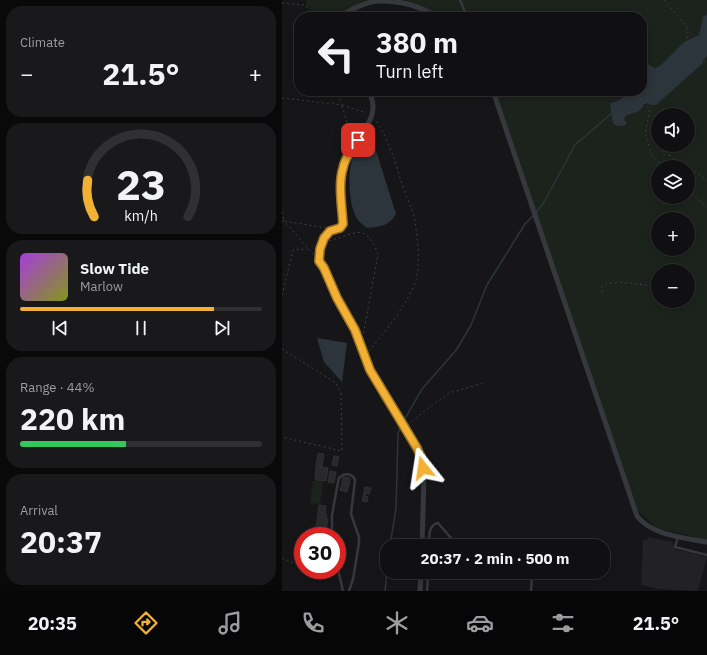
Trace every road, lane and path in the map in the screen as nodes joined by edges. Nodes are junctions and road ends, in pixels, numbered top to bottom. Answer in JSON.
{"nodes":[{"id":1,"x":460,"y":0,"type":"edge"},
{"id":2,"x":664,"y":0,"type":"edge"},
{"id":3,"x":282,"y":3,"type":"edge"},
{"id":4,"x":308,"y":12,"type":"edge"},
{"id":5,"x":350,"y":12,"type":"edge"},
{"id":6,"x":430,"y":12,"type":"edge"},
{"id":7,"x":465,"y":12,"type":"edge"},
{"id":8,"x":707,"y":62,"type":"edge"},
{"id":9,"x":339,"y":96,"type":"edge"},
{"id":10,"x":371,"y":96,"type":"edge"},
{"id":11,"x":495,"y":96,"type":"edge"},
{"id":12,"x":638,"y":96,"type":"edge"},
{"id":13,"x":282,"y":98,"type":"edge"},
{"id":14,"x":342,"y":105,"type":"junction"},
{"id":15,"x":372,"y":115,"type":"junction"},
{"id":16,"x":352,"y":148,"type":"junction"},
{"id":17,"x":670,"y":155,"type":"dead end"},
{"id":18,"x":656,"y":160,"type":"edge"},
{"id":19,"x":707,"y":180,"type":"edge"},
{"id":20,"x":695,"y":196,"type":"edge"},
{"id":21,"x":707,"y":207,"type":"edge"},
{"id":22,"x":282,"y":212,"type":"edge"},
{"id":23,"x":283,"y":221,"type":"edge"},
{"id":24,"x":333,"y":229,"type":"junction"},
{"id":25,"x":322,"y":243,"type":"junction"},
{"id":26,"x":308,"y":249,"type":"junction"},
{"id":27,"x":319,"y":261,"type":"junction"},
{"id":28,"x":651,"y":286,"type":"edge"},
{"id":29,"x":603,"y":292,"type":"dead end"},
{"id":30,"x":282,"y":295,"type":"edge"},
{"id":31,"x":361,"y":346,"type":"junction"},
{"id":32,"x":282,"y":350,"type":"edge"},
{"id":33,"x":364,"y":357,"type":"junction"},
{"id":34,"x":484,"y":383,"type":"dead end"},
{"id":35,"x":403,"y":425,"type":"junction"},
{"id":36,"x":282,"y":437,"type":"edge"},
{"id":37,"x":332,"y":527,"type":"edge"},
{"id":38,"x":678,"y":536,"type":"junction"},
{"id":39,"x":422,"y":539,"type":"edge"},
{"id":40,"x":430,"y":539,"type":"edge"},
{"id":41,"x":452,"y":539,"type":"edge"},
{"id":42,"x":707,"y":542,"type":"edge"},
{"id":43,"x":707,"y":555,"type":"edge"},
{"id":44,"x":282,"y":558,"type":"edge"},
{"id":45,"x":294,"y":563,"type":"edge"},
{"id":46,"x":340,"y":579,"type":"edge"},
{"id":47,"x":421,"y":579,"type":"edge"},
{"id":48,"x":428,"y":579,"type":"edge"},
{"id":49,"x":532,"y":579,"type":"edge"},
{"id":50,"x":343,"y":591,"type":"edge"},
{"id":51,"x":349,"y":591,"type":"edge"},
{"id":52,"x":420,"y":591,"type":"edge"},
{"id":53,"x":427,"y":591,"type":"edge"},
{"id":54,"x":531,"y":591,"type":"edge"}],
"edges":[{"from":1,"to":7,"type":"lane"},
{"from":2,"to":8,"type":"path"},
{"from":3,"to":4,"type":"path"},
{"from":5,"to":6,"type":"street"},
{"from":9,"to":14,"type":"path"},
{"from":10,"to":15,"type":"street"},
{"from":11,"to":38,"type":"street"},
{"from":12,"to":18,"type":"path"},
{"from":13,"to":14,"type":"path"},
{"from":14,"to":15,"type":"path"},
{"from":14,"to":16,"type":"path"},
{"from":15,"to":16,"type":"street"},
{"from":15,"to":33,"type":"path"},
{"from":16,"to":24,"type":"street"},
{"from":17,"to":19,"type":"path"},
{"from":20,"to":21,"type":"path"},
{"from":22,"to":23,"type":"path"},
{"from":23,"to":24,"type":"path"},
{"from":23,"to":26,"type":"path"},
{"from":24,"to":25,"type":"street"},
{"from":25,"to":27,"type":"street"},
{"from":25,"to":31,"type":"path"},
{"from":26,"to":27,"type":"path"},
{"from":26,"to":30,"type":"path"},
{"from":27,"to":31,"type":"street"},
{"from":28,"to":29,"type":"path"},
{"from":31,"to":33,"type":"street"},
{"from":32,"to":36,"type":"path"},
{"from":33,"to":35,"type":"street"},
{"from":34,"to":35,"type":"path"},
{"from":35,"to":39,"type":"street"},
{"from":37,"to":51,"type":"lane"},
{"from":38,"to":42,"type":"street"},
{"from":38,"to":43,"type":"lane"},
{"from":40,"to":41,"type":"lane"},
{"from":44,"to":45,"type":"path"},
{"from":46,"to":50,"type":"lane"},
{"from":47,"to":52,"type":"street"},
{"from":48,"to":53,"type":"lane"},
{"from":49,"to":54,"type":"lane"}]}
